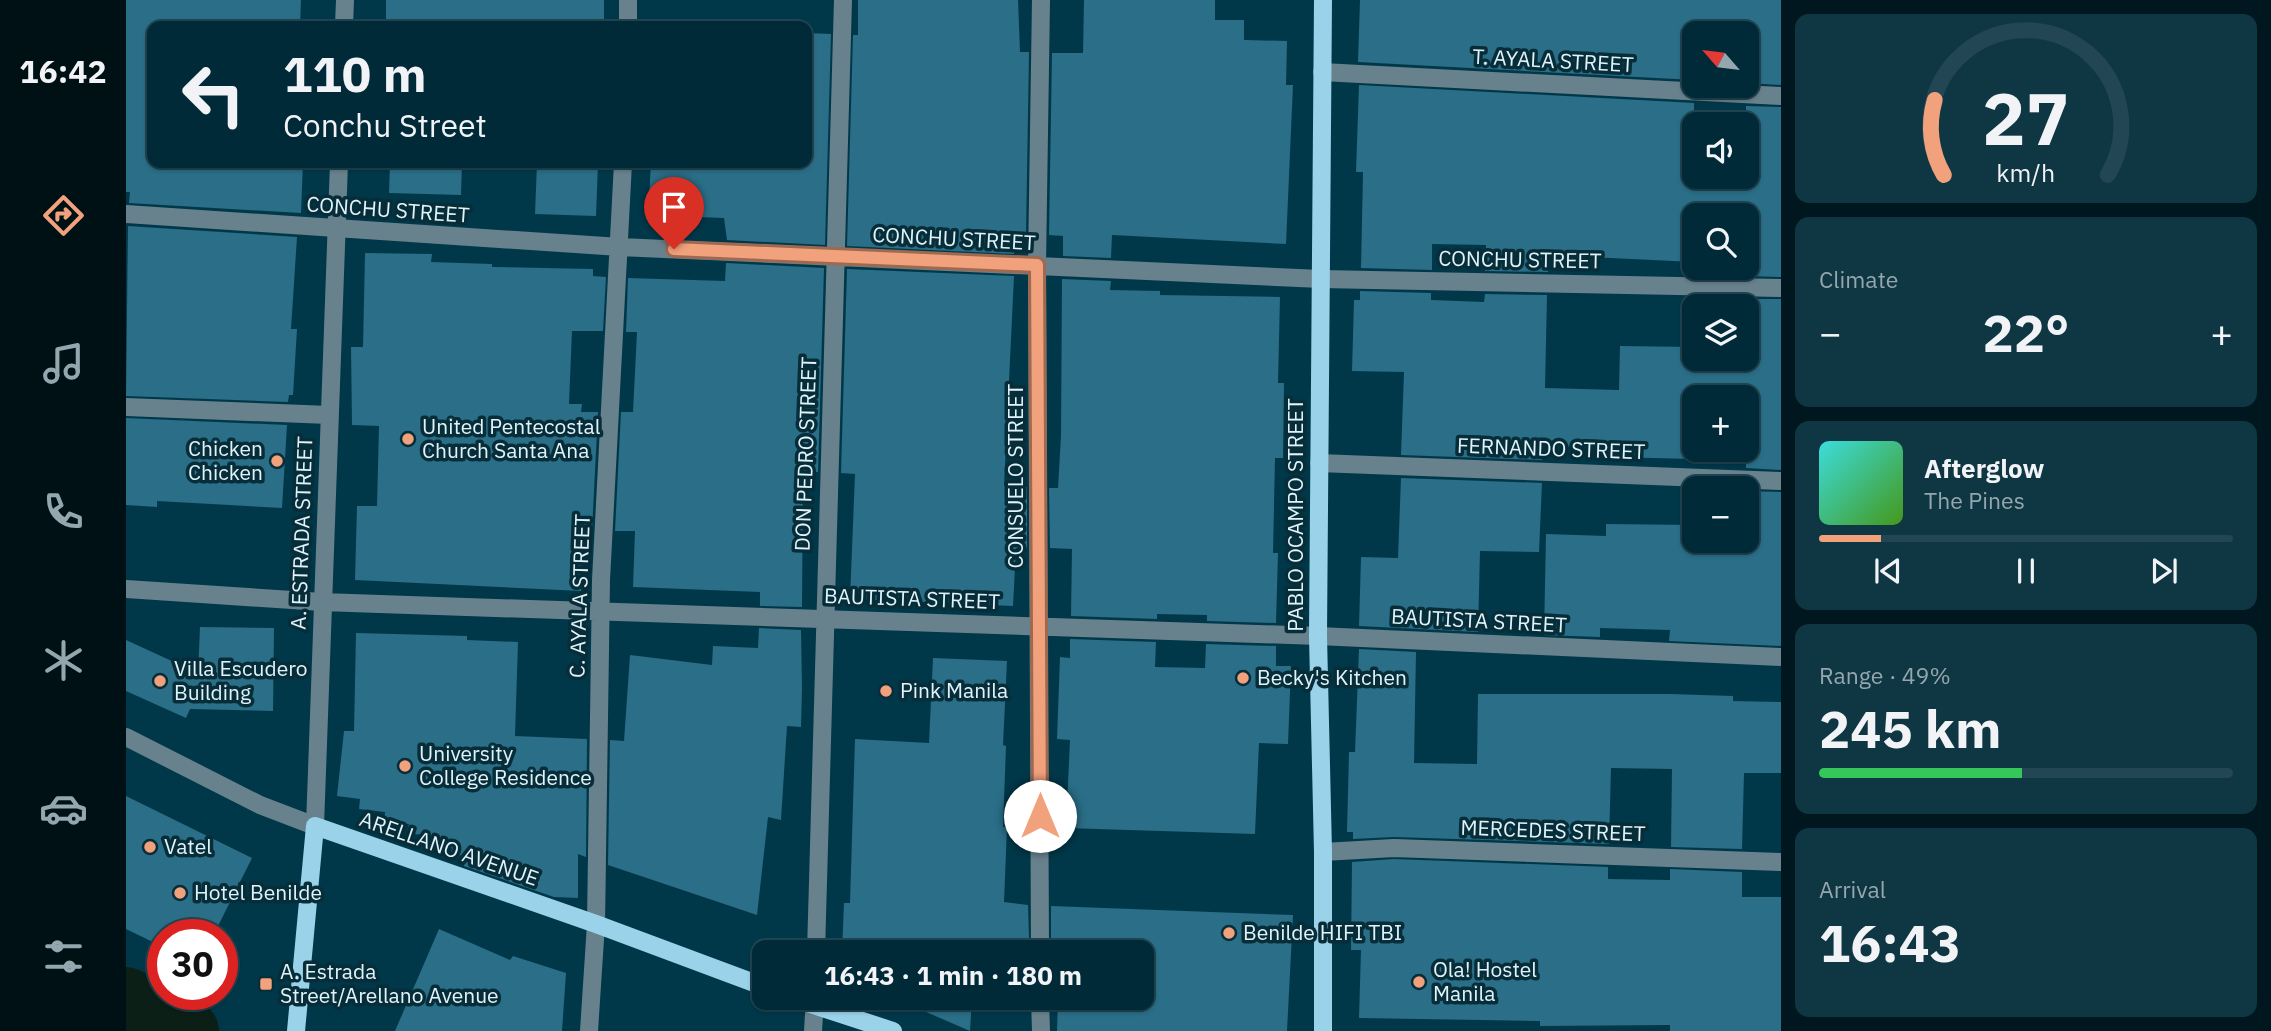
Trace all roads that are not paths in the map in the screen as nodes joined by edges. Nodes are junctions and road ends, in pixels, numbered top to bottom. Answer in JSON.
{"nodes":[{"id":1,"x":345,"y":0,"type":"edge"},
{"id":2,"x":628,"y":0,"type":"edge"},
{"id":3,"x":843,"y":0,"type":"edge"},
{"id":4,"x":1041,"y":0,"type":"edge"},
{"id":5,"x":1323,"y":0,"type":"edge"},
{"id":6,"x":344,"y":21,"type":"edge"},
{"id":7,"x":628,"y":21,"type":"edge"},
{"id":8,"x":1322,"y":72,"type":"junction"},
{"id":9,"x":1781,"y":96,"type":"edge"},
{"id":10,"x":339,"y":168,"type":"edge"},
{"id":11,"x":623,"y":168,"type":"edge"},
{"id":12,"x":126,"y":214,"type":"edge"},
{"id":13,"x":336,"y":230,"type":"junction"},
{"id":14,"x":620,"y":247,"type":"junction"},
{"id":15,"x":835,"y":256,"type":"junction"},
{"id":16,"x":1037,"y":265,"type":"junction"},
{"id":17,"x":1321,"y":279,"type":"junction"},
{"id":18,"x":1781,"y":288,"type":"edge"},
{"id":19,"x":126,"y":407,"type":"edge"},
{"id":20,"x":329,"y":415,"type":"junction"},
{"id":21,"x":1320,"y":463,"type":"junction"},
{"id":22,"x":1781,"y":481,"type":"edge"},
{"id":23,"x":126,"y":589,"type":"edge"},
{"id":24,"x":322,"y":602,"type":"junction"},
{"id":25,"x":600,"y":612,"type":"junction"},
{"id":26,"x":824,"y":619,"type":"junction"},
{"id":27,"x":1039,"y":626,"type":"junction"},
{"id":28,"x":1318,"y":636,"type":"junction"},
{"id":29,"x":1781,"y":657,"type":"edge"},
{"id":30,"x":126,"y":737,"type":"edge"},
{"id":31,"x":315,"y":826,"type":"junction"},
{"id":32,"x":1323,"y":852,"type":"junction"},
{"id":33,"x":1781,"y":862,"type":"edge"},
{"id":34,"x":596,"y":924,"type":"junction"},
{"id":35,"x":816,"y":940,"type":"edge"},
{"id":36,"x":1040,"y":940,"type":"edge"},
{"id":37,"x":752,"y":982,"type":"edge"},
{"id":38,"x":814,"y":1010,"type":"edge"},
{"id":39,"x":837,"y":1010,"type":"edge"},
{"id":40,"x":1041,"y":1010,"type":"edge"},
{"id":41,"x":296,"y":1031,"type":"edge"},
{"id":42,"x":589,"y":1031,"type":"edge"},
{"id":43,"x":813,"y":1031,"type":"edge"},
{"id":44,"x":893,"y":1031,"type":"edge"},
{"id":45,"x":1041,"y":1031,"type":"edge"},
{"id":46,"x":1323,"y":1031,"type":"edge"}],
"edges":[{"from":1,"to":6,"type":"street"},
{"from":2,"to":7,"type":"street"},
{"from":3,"to":15,"type":"street","name":"DON PEDRO STREET"},
{"from":4,"to":16,"type":"street","name":"CONSUELO STREET"},
{"from":5,"to":8,"type":"main road","name":"PABLO OCAMPO STREET"},
{"from":8,"to":9,"type":"street","name":"T. AYALA STREET"},
{"from":8,"to":17,"type":"main road","name":"PABLO OCAMPO STREET"},
{"from":10,"to":13,"type":"street","name":"A. ESTRADA STREET"},
{"from":11,"to":14,"type":"street","name":"C. AYALA STREET"},
{"from":12,"to":13,"type":"street","name":"CONCHU STREET"},
{"from":13,"to":14,"type":"street","name":"CONCHU STREET"},
{"from":13,"to":20,"type":"street","name":"A. ESTRADA STREET"},
{"from":14,"to":15,"type":"street","name":"CONCHU STREET"},
{"from":14,"to":25,"type":"street","name":"C. AYALA STREET"},
{"from":15,"to":16,"type":"street","name":"CONCHU STREET"},
{"from":15,"to":26,"type":"street","name":"DON PEDRO STREET"},
{"from":16,"to":17,"type":"street","name":"CONCHU STREET"},
{"from":16,"to":27,"type":"street","name":"CONSUELO STREET"},
{"from":17,"to":18,"type":"street","name":"CONCHU STREET"},
{"from":17,"to":21,"type":"main road","name":"PABLO OCAMPO STREET"},
{"from":19,"to":20,"type":"street"},
{"from":20,"to":24,"type":"street","name":"A. ESTRADA STREET"},
{"from":21,"to":22,"type":"street","name":"FERNANDO STREET"},
{"from":21,"to":28,"type":"main road","name":"PABLO OCAMPO STREET"},
{"from":23,"to":24,"type":"street","name":"BAUTISTA STREET"},
{"from":24,"to":25,"type":"street","name":"BAUTISTA STREET"},
{"from":24,"to":31,"type":"street","name":"A. ESTRADA STREET"},
{"from":25,"to":26,"type":"street","name":"BAUTISTA STREET"},
{"from":25,"to":34,"type":"street","name":"C. AYALA STREET"},
{"from":26,"to":27,"type":"street","name":"BAUTISTA STREET"},
{"from":26,"to":35,"type":"street","name":"DON PEDRO STREET"},
{"from":27,"to":28,"type":"street","name":"BAUTISTA STREET"},
{"from":27,"to":36,"type":"street","name":"CONSUELO STREET"},
{"from":28,"to":29,"type":"street","name":"BAUTISTA STREET"},
{"from":28,"to":32,"type":"main road","name":"PABLO OCAMPO STREET"},
{"from":30,"to":31,"type":"street","name":"ARELLANO AVENUE"},
{"from":31,"to":34,"type":"main road","name":"ARELLANO AVENUE"},
{"from":31,"to":41,"type":"main road","name":"A. ESTRADA STREET"},
{"from":32,"to":33,"type":"street","name":"MERCEDES STREET"},
{"from":32,"to":46,"type":"main road","name":"PABLO OCAMPO STREET"},
{"from":34,"to":37,"type":"main road","name":"ARELLANO AVENUE"},
{"from":34,"to":42,"type":"street","name":"C. AYALA STREET"},
{"from":38,"to":43,"type":"street"},
{"from":39,"to":44,"type":"main road"},
{"from":40,"to":45,"type":"street"}]}
